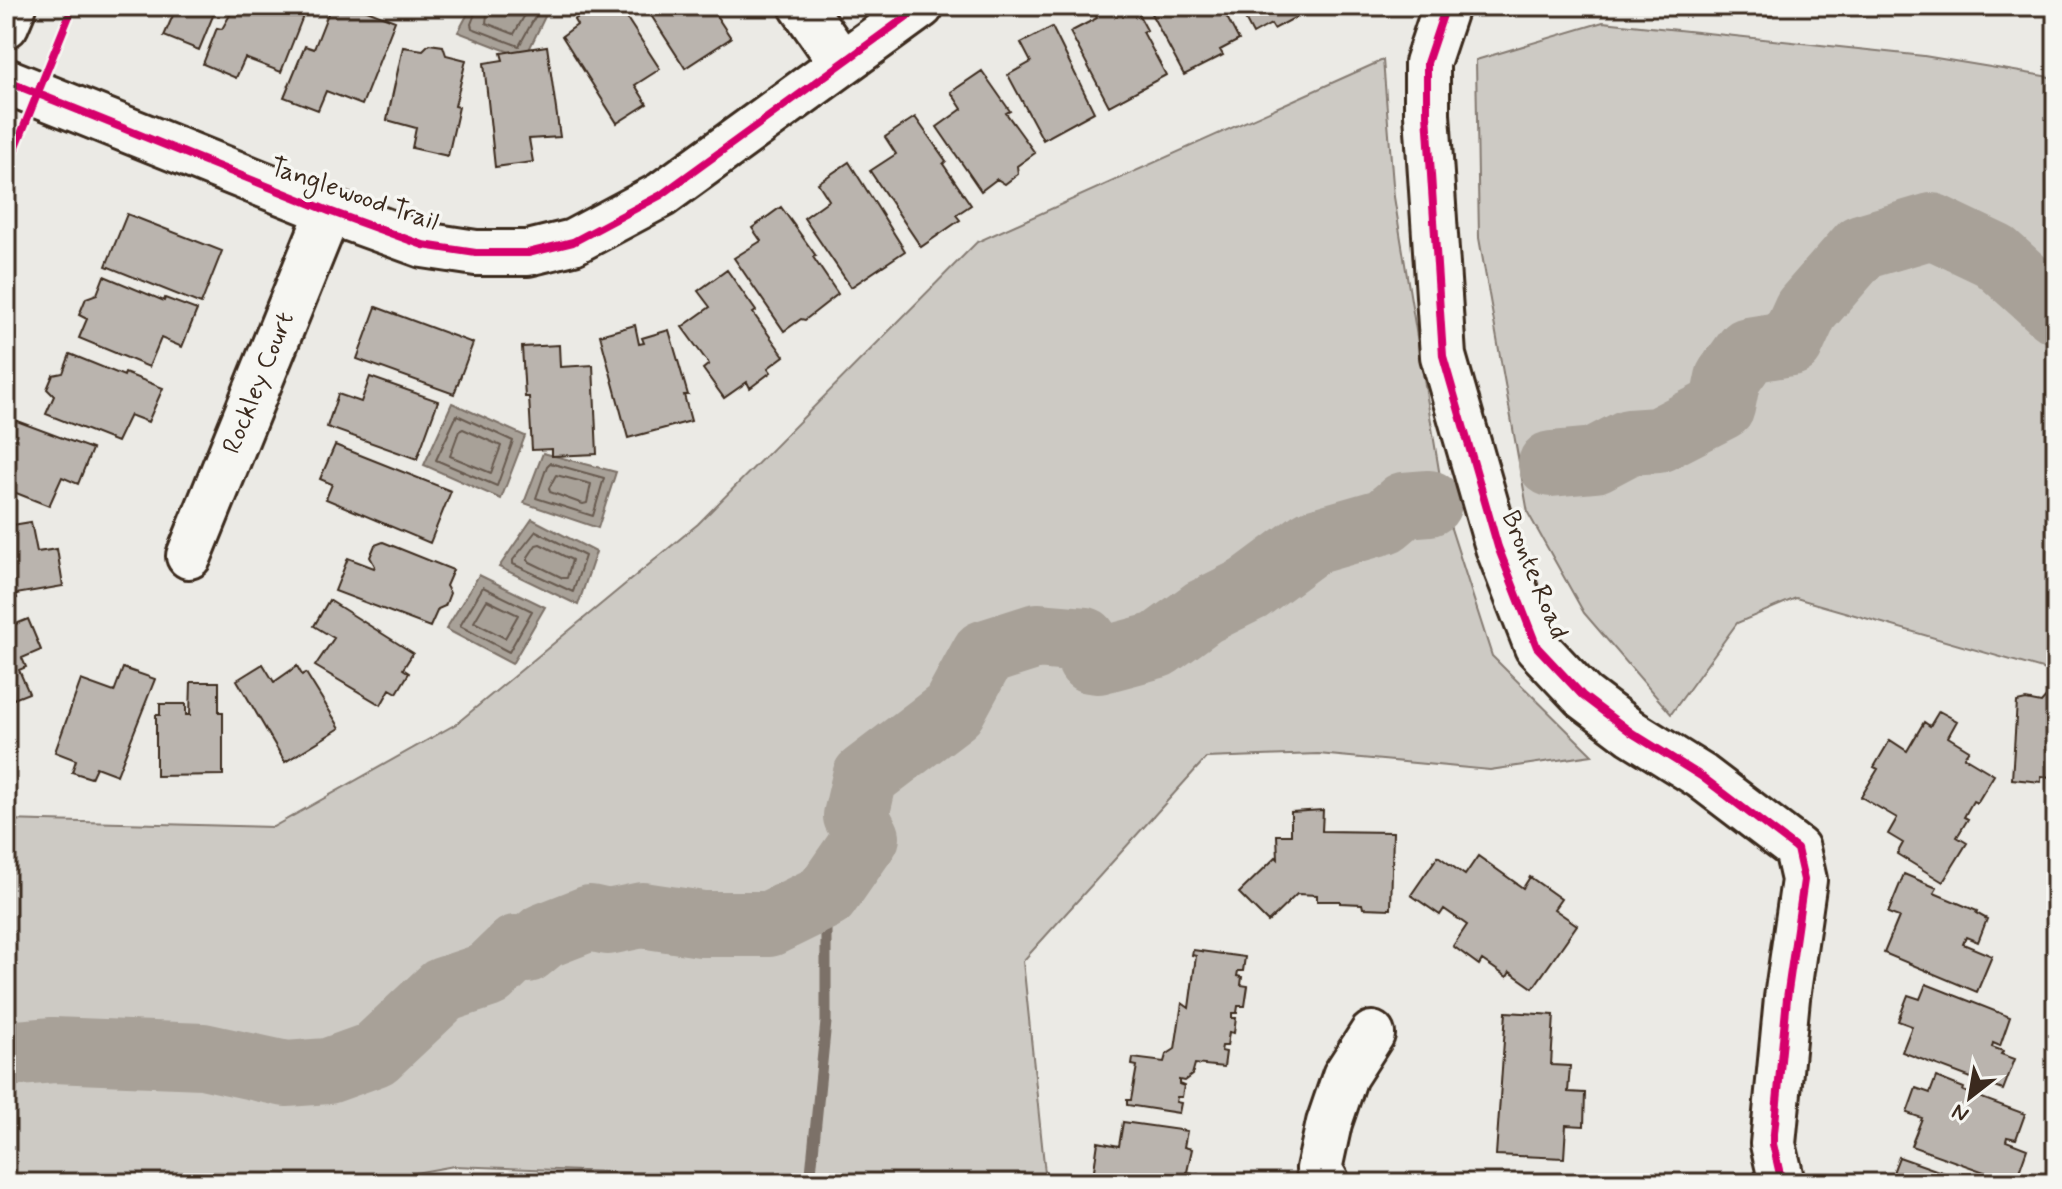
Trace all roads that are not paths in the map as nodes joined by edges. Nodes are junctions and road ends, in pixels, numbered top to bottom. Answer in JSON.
{"nodes":[{"id":1,"x":14,"y":6,"type":"edge"},
{"id":2,"x":802,"y":6,"type":"edge"},
{"id":3,"x":921,"y":6,"type":"edge"},
{"id":4,"x":1446,"y":6,"type":"edge"},
{"id":5,"x":6,"y":25,"type":"edge"},
{"id":6,"x":841,"y":62,"type":"junction"},
{"id":7,"x":6,"y":81,"type":"edge"},
{"id":8,"x":329,"y":211,"type":"junction"},
{"id":9,"x":189,"y":556,"type":"dead end"},
{"id":10,"x":1372,"y":1034,"type":"dead end"},
{"id":11,"x":1327,"y":1183,"type":"edge"},
{"id":12,"x":1782,"y":1183,"type":"edge"}],
"edges":[{"from":1,"to":5,"type":"street"},
{"from":2,"to":6,"type":"street"},
{"from":3,"to":6,"type":"street","name":"Tanglewood Trail"},
{"from":4,"to":12,"type":"street","name":"Bronte Road"},
{"from":6,"to":8,"type":"street","name":"Tanglewood Trail"},
{"from":7,"to":8,"type":"street","name":"Tanglewood Trail"},
{"from":8,"to":9,"type":"street","name":"Rockley Court"},
{"from":10,"to":11,"type":"street"}]}
